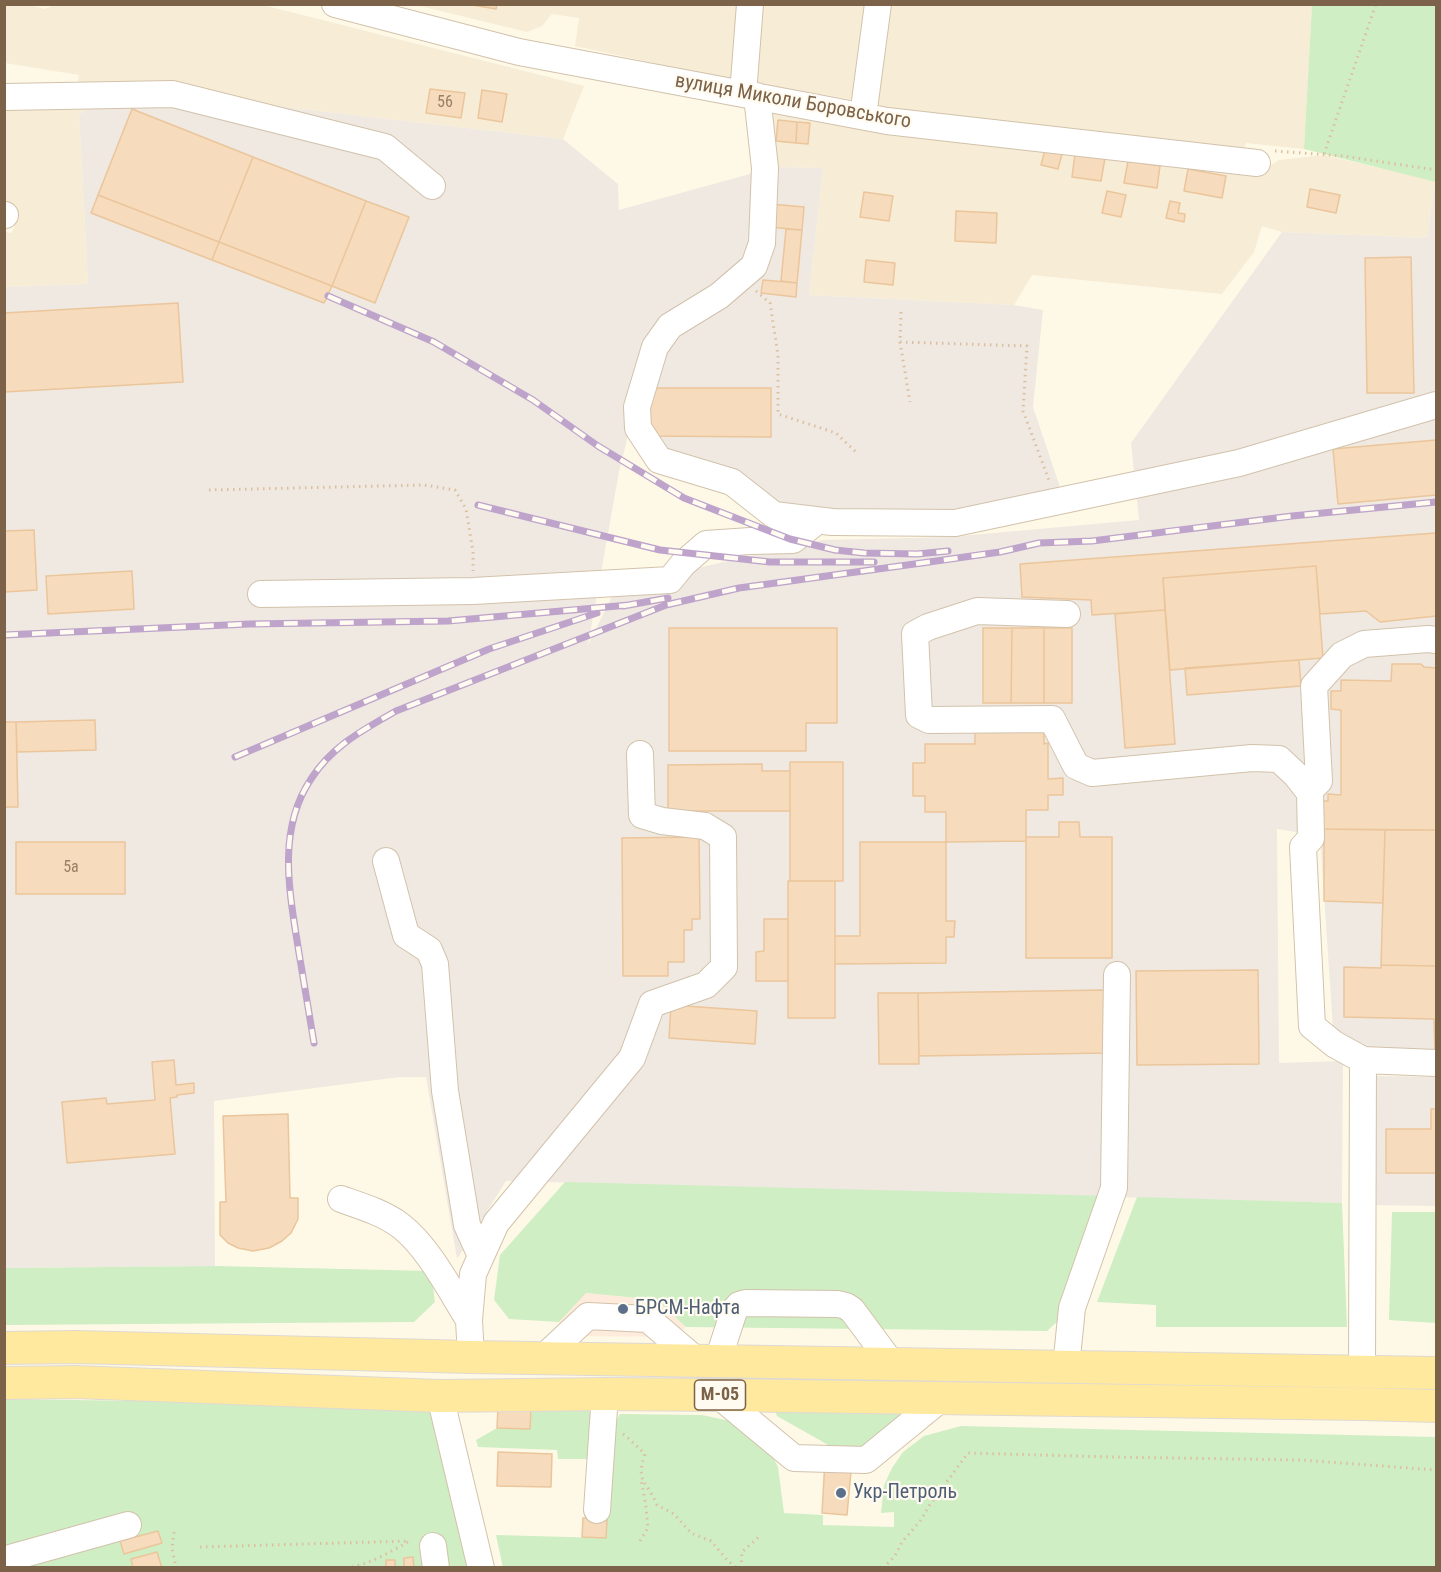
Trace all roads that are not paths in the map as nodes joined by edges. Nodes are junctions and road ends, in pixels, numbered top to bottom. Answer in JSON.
{"nodes":[{"id":1,"x":335,"y":4,"type":"edge"},
{"id":2,"x":750,"y":4,"type":"edge"},
{"id":3,"x":878,"y":4,"type":"edge"},
{"id":4,"x":750,"y":95,"type":"junction"},
{"id":5,"x":4,"y":97,"type":"edge"},
{"id":6,"x":863,"y":116,"type":"junction"},
{"id":7,"x":1257,"y":163,"type":"road end"},
{"id":8,"x":432,"y":186,"type":"dead end"},
{"id":9,"x":1437,"y":405,"type":"edge"},
{"id":10,"x":817,"y":521,"type":"junction"},
{"id":11,"x":261,"y":594,"type":"dead end"},
{"id":12,"x":1067,"y":614,"type":"dead end"},
{"id":13,"x":1437,"y":640,"type":"edge"},
{"id":14,"x":640,"y":754,"type":"dead end"},
{"id":15,"x":1310,"y":793,"type":"junction"},
{"id":16,"x":386,"y":861,"type":"dead end"},
{"id":17,"x":1117,"y":975,"type":"dead end"},
{"id":18,"x":1363,"y":1060,"type":"junction"},
{"id":19,"x":1437,"y":1063,"type":"edge"},
{"id":20,"x":341,"y":1199,"type":"dead end"},
{"id":21,"x":481,"y":1256,"type":"junction"},
{"id":22,"x":469,"y":1320,"type":"junction"},
{"id":23,"x":4,"y":1348,"type":"edge"},
{"id":24,"x":471,"y":1357,"type":"junction"},
{"id":25,"x":543,"y":1358,"type":"junction"},
{"id":26,"x":707,"y":1360,"type":"junction"},
{"id":27,"x":892,"y":1364,"type":"junction"},
{"id":28,"x":1066,"y":1367,"type":"junction"},
{"id":29,"x":1362,"y":1372,"type":"junction"},
{"id":30,"x":1437,"y":1373,"type":"edge"},
{"id":31,"x":4,"y":1383,"type":"edge"},
{"id":32,"x":605,"y":1394,"type":"junction"},
{"id":33,"x":718,"y":1395,"type":"junction"},
{"id":34,"x":440,"y":1396,"type":"junction"},
{"id":35,"x":943,"y":1397,"type":"junction"},
{"id":36,"x":1437,"y":1406,"type":"edge"},
{"id":37,"x":597,"y":1510,"type":"dead end"},
{"id":38,"x":128,"y":1525,"type":"dead end"},
{"id":39,"x":4,"y":1561,"type":"edge"},
{"id":40,"x":481,"y":1568,"type":"edge"}],
"edges":[{"from":1,"to":4,"type":"street","name":"вулиця Миколи Боровського"},
{"from":2,"to":4,"type":"street"},
{"from":3,"to":6,"type":"street"},
{"from":4,"to":6,"type":"street","name":"вулиця Миколи Боровського"},
{"from":4,"to":10,"type":"street"},
{"from":5,"to":8,"type":"street"},
{"from":6,"to":7,"type":"street","name":"вулиця Миколи Боровського"},
{"from":9,"to":10,"type":"street"},
{"from":10,"to":11,"type":"street"},
{"from":12,"to":15,"type":"street"},
{"from":13,"to":15,"type":"street"},
{"from":14,"to":21,"type":"street"},
{"from":15,"to":18,"type":"street"},
{"from":16,"to":21,"type":"street"},
{"from":17,"to":28,"type":"street"},
{"from":18,"to":19,"type":"street"},
{"from":18,"to":29,"type":"street"},
{"from":20,"to":22,"type":"street"},
{"from":21,"to":22,"type":"street"},
{"from":22,"to":24,"type":"street"},
{"from":23,"to":24,"type":"main road","number":"М-05"},
{"from":24,"to":25,"type":"main road","number":"М-05"},
{"from":25,"to":26,"type":"main road","number":"М-05"},
{"from":25,"to":26,"type":"street"},
{"from":26,"to":27,"type":"main road","number":"М-05"},
{"from":26,"to":27,"type":"street"},
{"from":27,"to":28,"type":"main road","number":"М-05"},
{"from":28,"to":29,"type":"main road","number":"М-05"},
{"from":29,"to":30,"type":"main road","number":"М-05"},
{"from":31,"to":34,"type":"main road","number":"М-05"},
{"from":32,"to":33,"type":"main road","number":"М-05"},
{"from":32,"to":34,"type":"main road","number":"М-05"},
{"from":32,"to":37,"type":"street"},
{"from":33,"to":35,"type":"main road","number":"М-05"},
{"from":33,"to":35,"type":"street"},
{"from":34,"to":40,"type":"street"},
{"from":35,"to":36,"type":"main road","number":"М-05"},
{"from":38,"to":39,"type":"street"}]}
